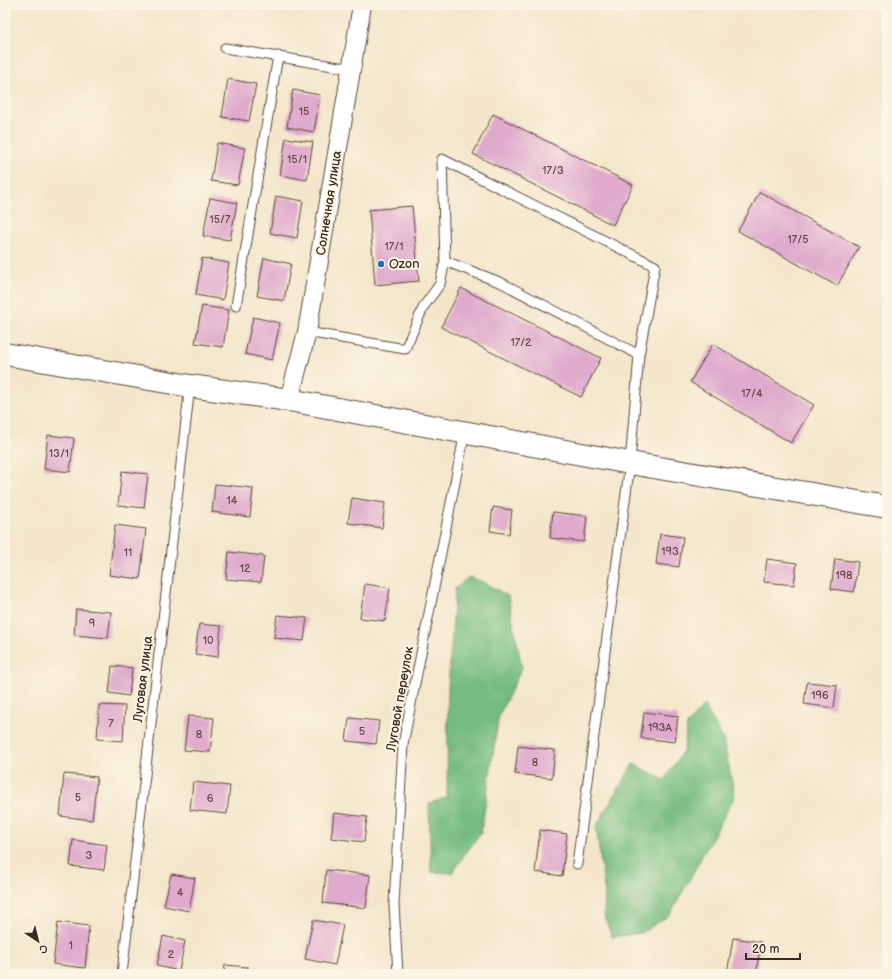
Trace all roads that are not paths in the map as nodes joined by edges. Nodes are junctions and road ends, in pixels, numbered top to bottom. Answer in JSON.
{"nodes":[{"id":1,"x":362,"y":5,"type":"edge"},
{"id":2,"x":225,"y":48,"type":"dead end"},
{"id":3,"x":278,"y":56,"type":"junction"},
{"id":4,"x":351,"y":69,"type":"junction"},
{"id":5,"x":445,"y":260,"type":"junction"},
{"id":6,"x":236,"y":306,"type":"dead end"},
{"id":7,"x":307,"y":332,"type":"junction"},
{"id":8,"x":5,"y":354,"type":"edge"},
{"id":9,"x":639,"y":355,"type":"junction"},
{"id":10,"x":190,"y":386,"type":"junction"},
{"id":11,"x":289,"y":400,"type":"junction"},
{"id":12,"x":465,"y":432,"type":"junction"},
{"id":13,"x":630,"y":463,"type":"junction"},
{"id":14,"x":887,"y":506,"type":"edge"},
{"id":15,"x":577,"y":864,"type":"dead end"},
{"id":16,"x":122,"y":974,"type":"edge"},
{"id":17,"x":398,"y":974,"type":"edge"}],
"edges":[{"from":1,"to":4,"type":"street","name":"Солнечная улица"},
{"from":2,"to":3,"type":"lane"},
{"from":3,"to":4,"type":"lane"},
{"from":3,"to":6,"type":"lane"},
{"from":4,"to":7,"type":"street","name":"Солнечная улица"},
{"from":5,"to":7,"type":"lane"},
{"from":5,"to":9,"type":"lane"},
{"from":5,"to":9,"type":"lane"},
{"from":7,"to":11,"type":"street","name":"Солнечная улица"},
{"from":8,"to":10,"type":"street"},
{"from":9,"to":13,"type":"lane"},
{"from":10,"to":11,"type":"street"},
{"from":10,"to":16,"type":"lane","name":"Луговая улица"},
{"from":11,"to":12,"type":"street"},
{"from":12,"to":13,"type":"street"},
{"from":12,"to":17,"type":"lane","name":"Луговой переулок"},
{"from":13,"to":14,"type":"street"},
{"from":13,"to":15,"type":"lane"}]}
